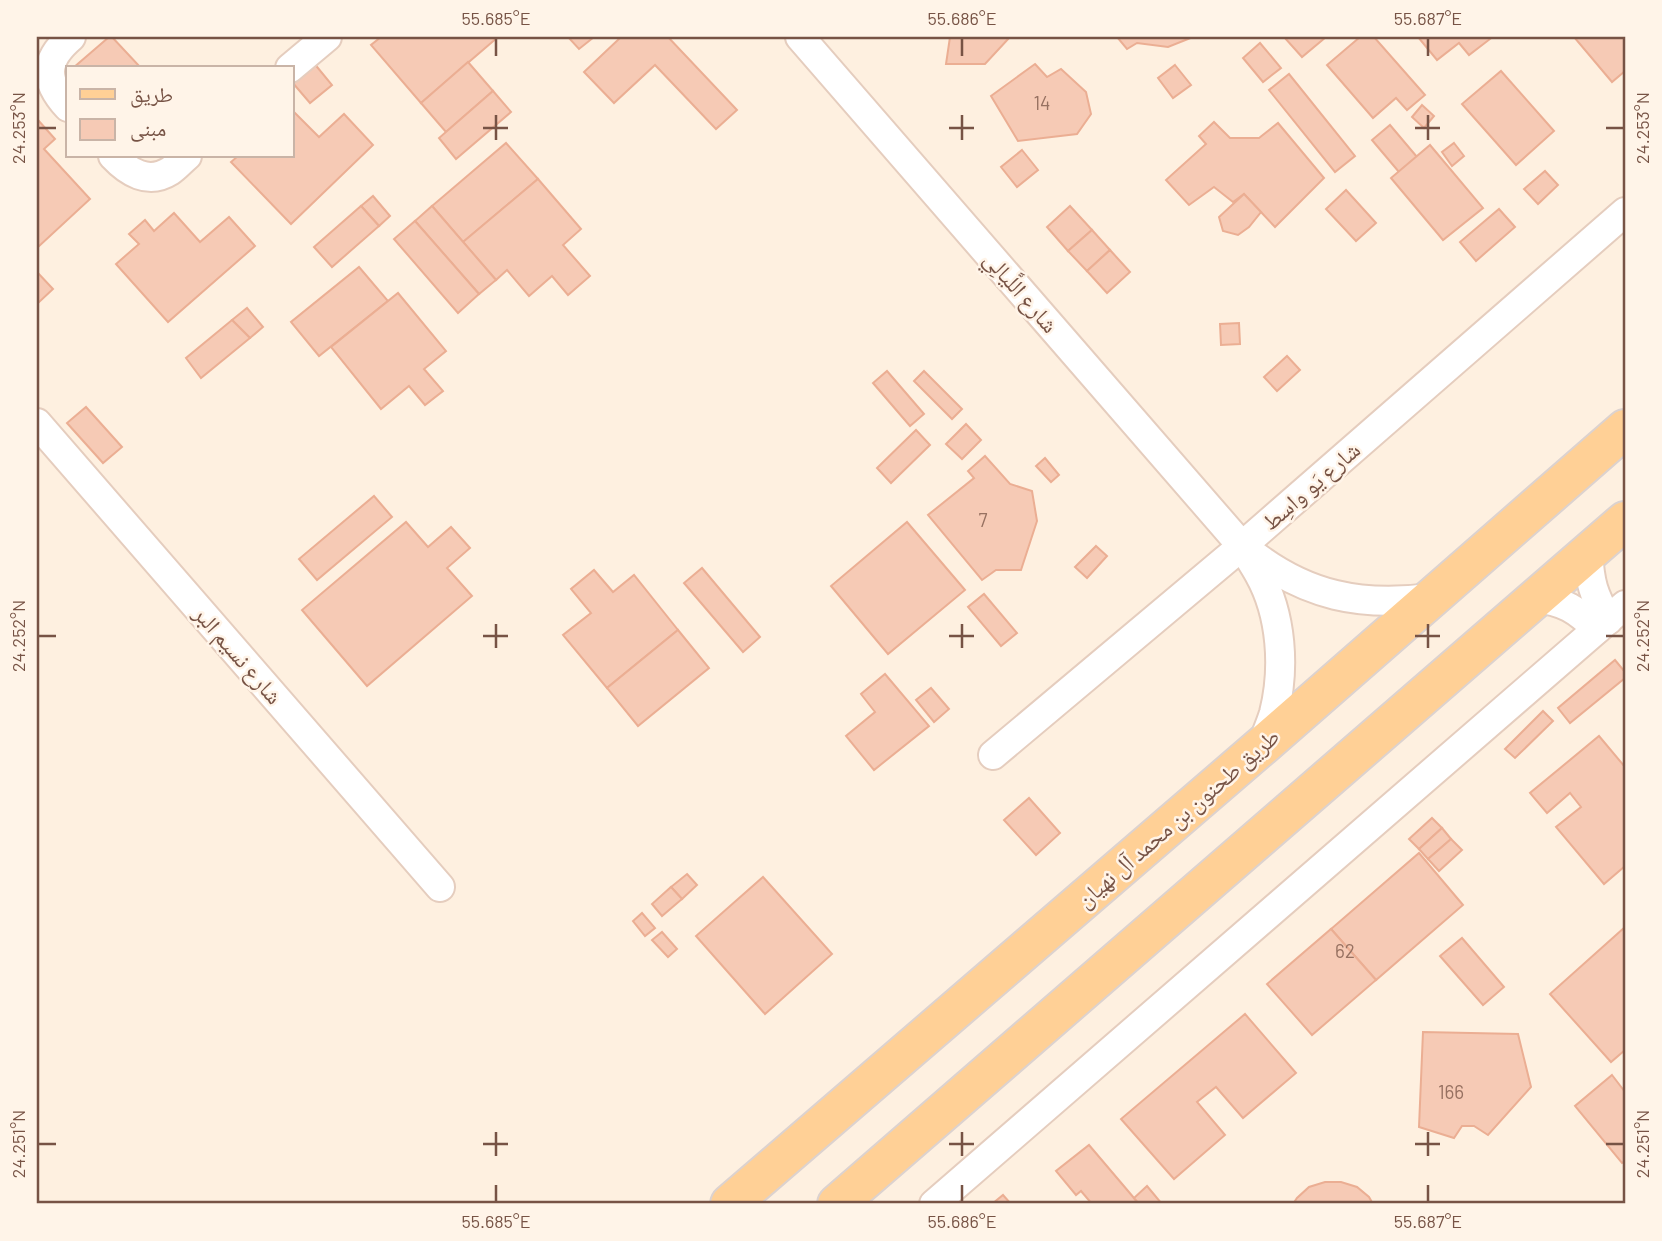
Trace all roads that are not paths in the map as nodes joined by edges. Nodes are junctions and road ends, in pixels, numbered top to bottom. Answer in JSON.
{"nodes":[{"id":1,"x":71,"y":37,"type":"edge"},
{"id":2,"x":327,"y":37,"type":"edge"},
{"id":3,"x":800,"y":37,"type":"edge"},
{"id":4,"x":292,"y":66,"type":"edge"},
{"id":5,"x":66,"y":104,"type":"edge"},
{"id":6,"x":115,"y":158,"type":"edge"},
{"id":7,"x":185,"y":158,"type":"edge"},
{"id":8,"x":1625,"y":212,"type":"edge"},
{"id":9,"x":37,"y":423,"type":"edge"},
{"id":10,"x":1625,"y":429,"type":"edge"},
{"id":11,"x":1625,"y":521,"type":"edge"},
{"id":12,"x":1242,"y":546,"type":"junction"},
{"id":13,"x":1588,"y":554,"type":"junction"},
{"id":14,"x":1430,"y":598,"type":"junction"},
{"id":15,"x":1536,"y":598,"type":"junction"},
{"id":16,"x":1610,"y":618,"type":"edge"},
{"id":17,"x":1262,"y":746,"type":"junction"},
{"id":18,"x":993,"y":755,"type":"dead end"},
{"id":19,"x":440,"y":887,"type":"dead end"},
{"id":20,"x":730,"y":1204,"type":"edge"},
{"id":21,"x":837,"y":1204,"type":"edge"},
{"id":22,"x":934,"y":1204,"type":"edge"}],
"edges":[{"from":1,"to":5,"type":"street"},
{"from":2,"to":4,"type":"street"},
{"from":3,"to":12,"type":"street","name":"شارع اللَّيالِي"},
{"from":6,"to":7,"type":"street"},
{"from":8,"to":12,"type":"street","name":"شارع يَو واسِط"},
{"from":9,"to":19,"type":"street","name":"شارع نسيم البر"},
{"from":10,"to":14,"type":"main road","name":"طريق طحنون بن محمد آل نهيان"},
{"from":11,"to":13,"type":"main road"},
{"from":12,"to":14,"type":"street","name":"شارع اللَّيالِي"},
{"from":12,"to":17,"type":"street","name":"شارع اللَّيالِي"},
{"from":12,"to":18,"type":"street","name":"شارع يَو واسِط"},
{"from":13,"to":15,"type":"main road"},
{"from":13,"to":16,"type":"street"},
{"from":14,"to":17,"type":"main road","name":"طريق طحنون بن محمد آل نهيان"},
{"from":15,"to":16,"type":"street"},
{"from":15,"to":21,"type":"main road"},
{"from":16,"to":22,"type":"street"},
{"from":17,"to":20,"type":"main road","name":"طريق طحنون بن محمد آل نهيان"}]}
